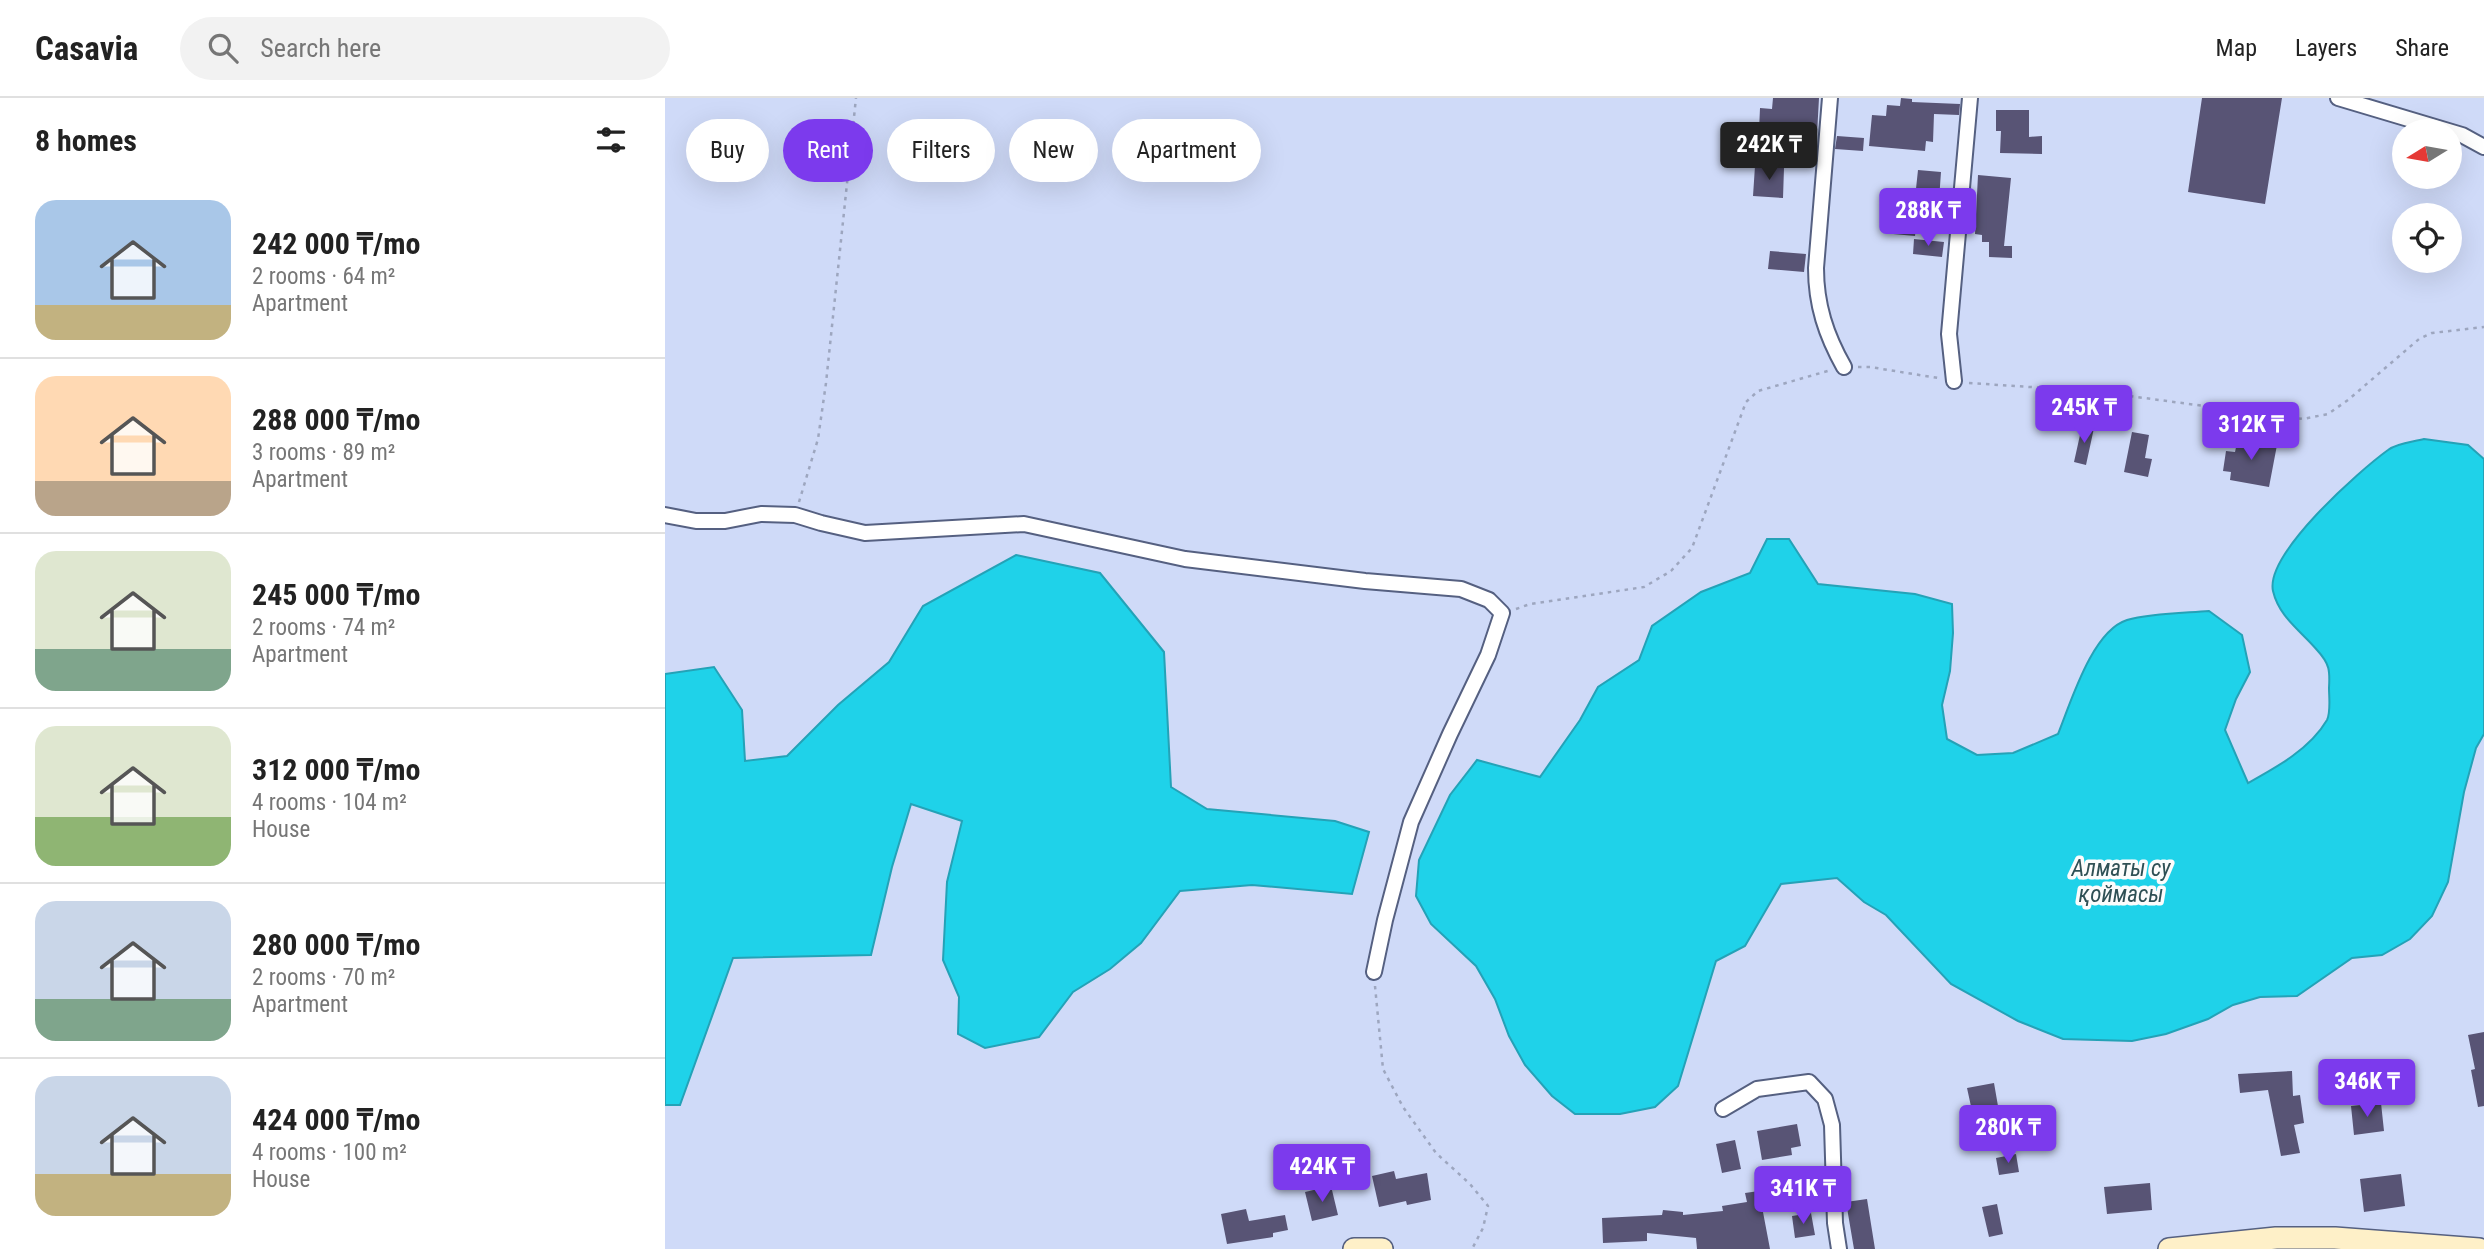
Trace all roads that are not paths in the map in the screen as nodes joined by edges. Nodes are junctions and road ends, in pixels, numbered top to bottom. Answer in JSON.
{"nodes":[{"id":1,"x":1831,"y":98,"type":"edge"},
{"id":2,"x":1971,"y":98,"type":"edge"},
{"id":3,"x":2338,"y":98,"type":"edge"},
{"id":4,"x":2484,"y":147,"type":"edge"},
{"id":5,"x":1844,"y":367,"type":"road end"},
{"id":6,"x":1954,"y":381,"type":"road end"},
{"id":7,"x":665,"y":516,"type":"edge"},
{"id":8,"x":1374,"y":972,"type":"road end"},
{"id":9,"x":1723,"y":1109,"type":"dead end"},
{"id":10,"x":2202,"y":1246,"type":"edge"},
{"id":11,"x":1354,"y":1249,"type":"edge"},
{"id":12,"x":1382,"y":1249,"type":"edge"},
{"id":13,"x":1839,"y":1249,"type":"edge"},
{"id":14,"x":2169,"y":1249,"type":"edge"},
{"id":15,"x":2479,"y":1249,"type":"edge"}],
"edges":[{"from":1,"to":5,"type":"street"},
{"from":2,"to":6,"type":"street"},
{"from":3,"to":4,"type":"street"},
{"from":7,"to":8,"type":"street"},
{"from":9,"to":13,"type":"street"},
{"from":10,"to":14,"type":"street"},
{"from":10,"to":15,"type":"street"},
{"from":11,"to":12,"type":"street"}]}
